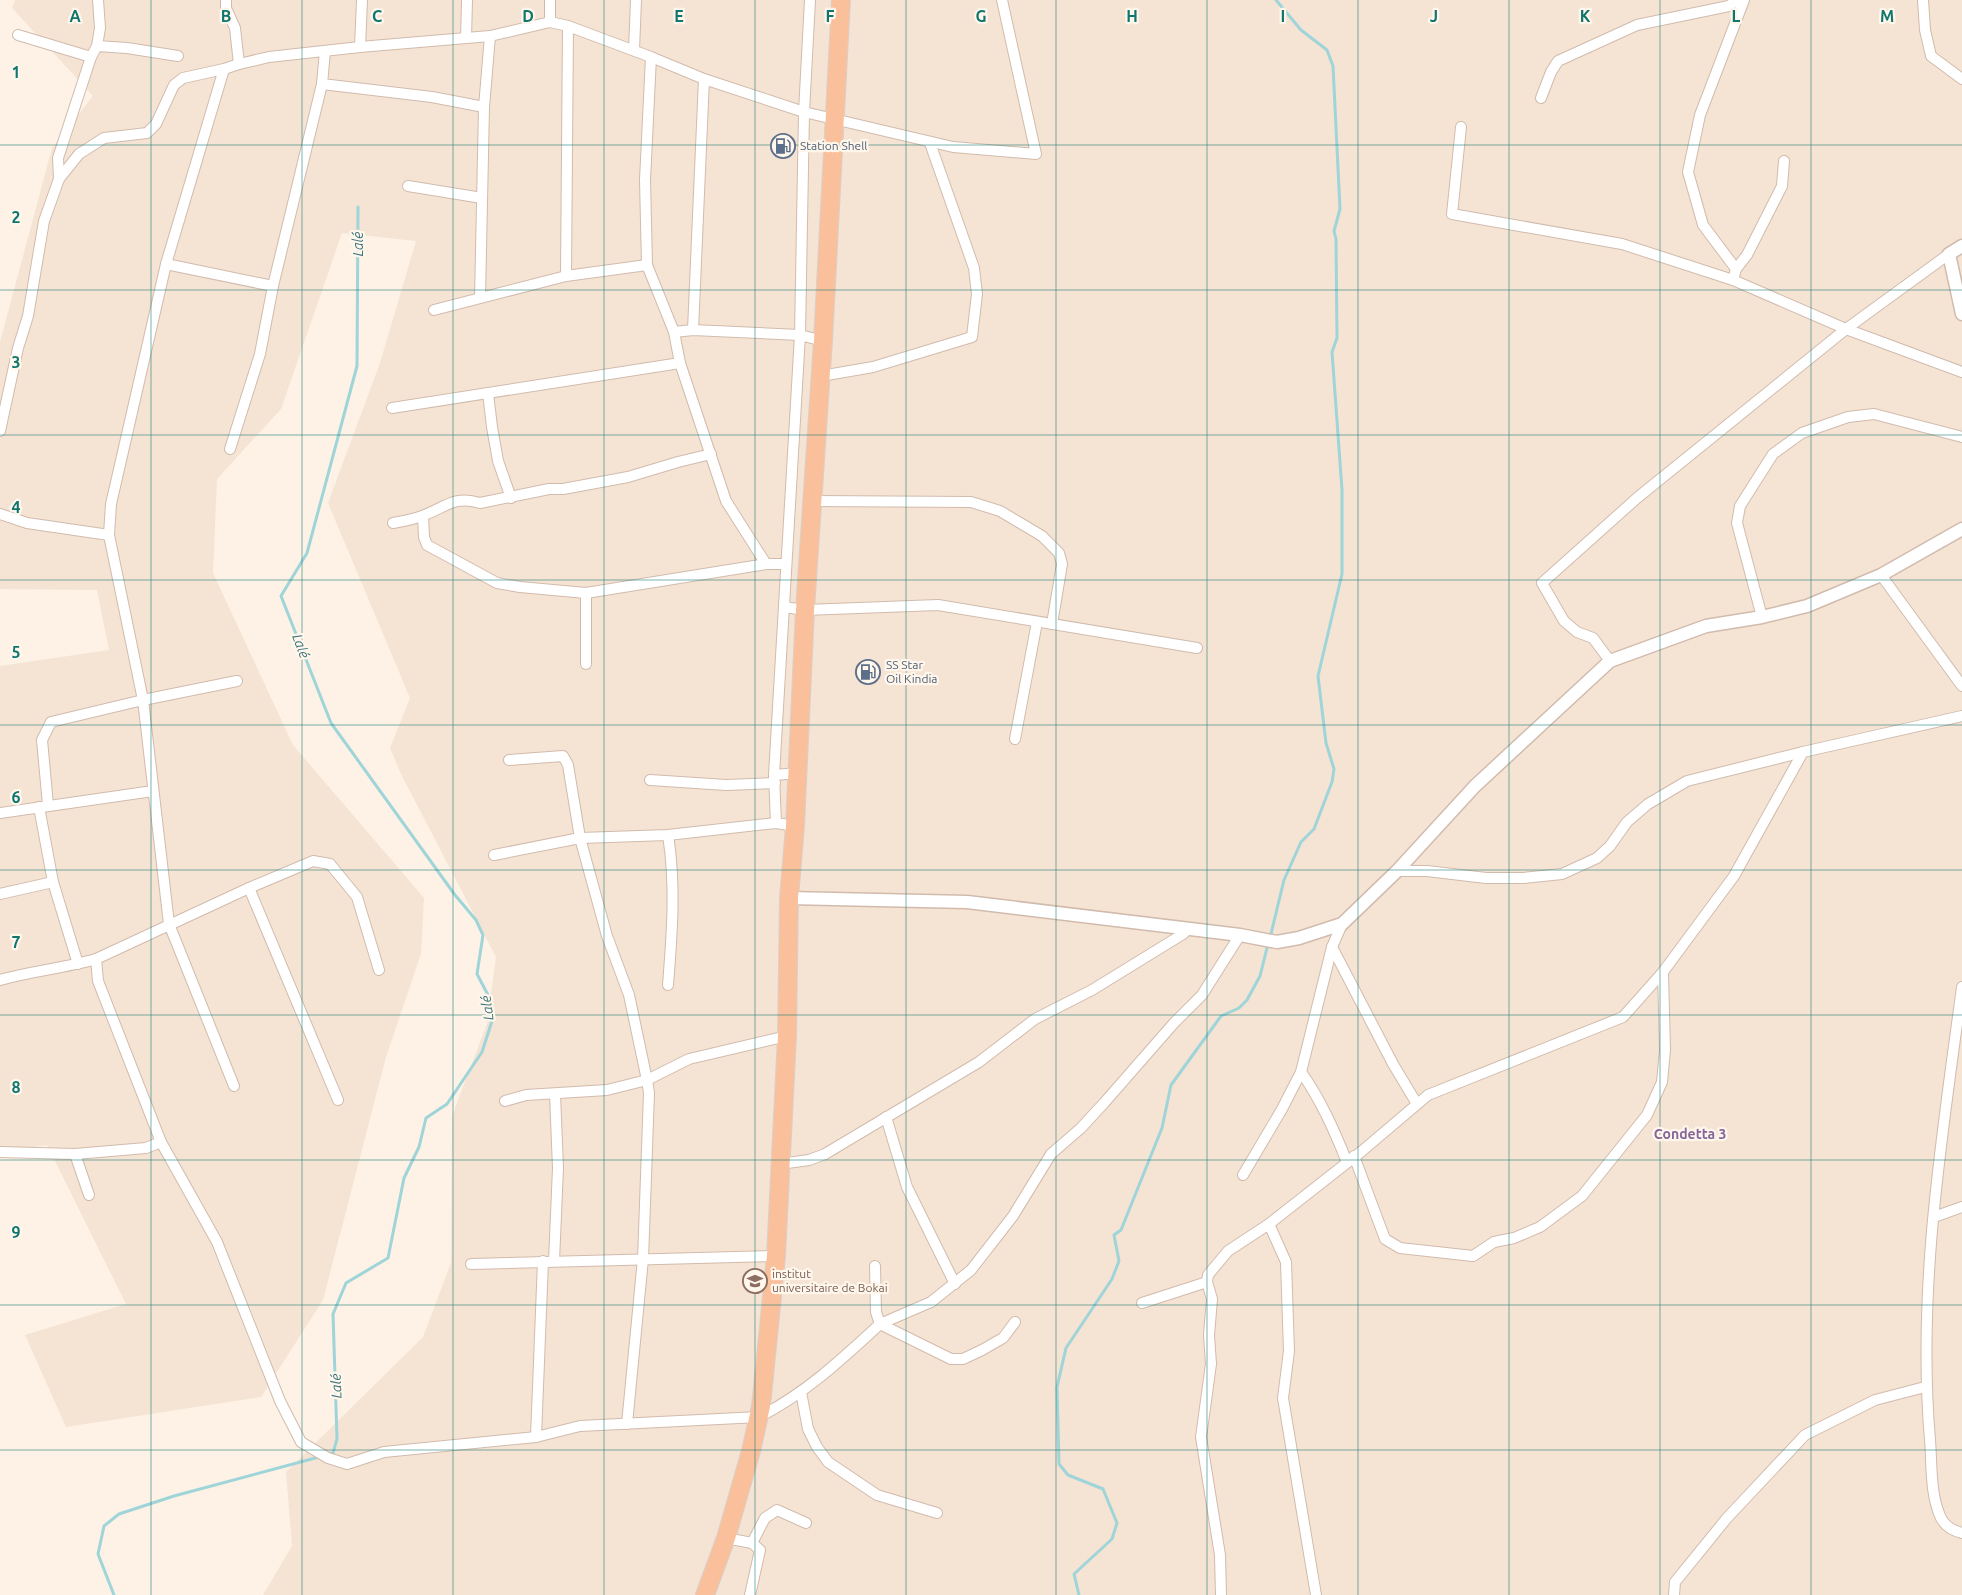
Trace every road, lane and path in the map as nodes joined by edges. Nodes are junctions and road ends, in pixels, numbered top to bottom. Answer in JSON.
{"nodes":[{"id":1,"x":98,"y":0,"type":"edge"},
{"id":2,"x":226,"y":0,"type":"edge"},
{"id":3,"x":362,"y":0,"type":"edge"},
{"id":4,"x":467,"y":0,"type":"edge"},
{"id":5,"x":550,"y":0,"type":"edge"},
{"id":6,"x":636,"y":0,"type":"edge"},
{"id":7,"x":810,"y":0,"type":"edge"},
{"id":8,"x":841,"y":0,"type":"edge"},
{"id":9,"x":1002,"y":0,"type":"edge"},
{"id":10,"x":1737,"y":0,"type":"edge"},
{"id":11,"x":1744,"y":0,"type":"edge"},
{"id":12,"x":1923,"y":0,"type":"edge"},
{"id":13,"x":550,"y":22,"type":"junction"},
{"id":14,"x":568,"y":26,"type":"junction"},
{"id":15,"x":18,"y":35,"type":"dead end"},
{"id":16,"x":490,"y":36,"type":"junction"},
{"id":17,"x":466,"y":38,"type":"junction"},
{"id":18,"x":97,"y":46,"type":"junction"},
{"id":19,"x":360,"y":47,"type":"junction"},
{"id":20,"x":324,"y":50,"type":"junction"},
{"id":21,"x":634,"y":50,"type":"junction"},
{"id":22,"x":178,"y":56,"type":"dead end"},
{"id":23,"x":91,"y":57,"type":"junction"},
{"id":24,"x":652,"y":57,"type":"junction"},
{"id":25,"x":239,"y":64,"type":"junction"},
{"id":26,"x":224,"y":70,"type":"junction"},
{"id":27,"x":704,"y":79,"type":"junction"},
{"id":28,"x":1962,"y":79,"type":"edge"},
{"id":29,"x":322,"y":84,"type":"junction"},
{"id":30,"x":1541,"y":98,"type":"dead end"},
{"id":31,"x":484,"y":107,"type":"junction"},
{"id":32,"x":804,"y":112,"type":"junction"},
{"id":33,"x":836,"y":120,"type":"junction"},
{"id":34,"x":1461,"y":127,"type":"dead end"},
{"id":35,"x":930,"y":142,"type":"junction"},
{"id":36,"x":1784,"y":161,"type":"dead end"},
{"id":37,"x":59,"y":180,"type":"junction"},
{"id":38,"x":408,"y":186,"type":"dead end"},
{"id":39,"x":482,"y":198,"type":"junction"},
{"id":40,"x":1962,"y":246,"type":"edge"},
{"id":41,"x":1949,"y":254,"type":"junction"},
{"id":42,"x":166,"y":264,"type":"junction"},
{"id":43,"x":647,"y":265,"type":"junction"},
{"id":44,"x":1736,"y":269,"type":"junction"},
{"id":45,"x":566,"y":276,"type":"junction"},
{"id":46,"x":1733,"y":280,"type":"junction"},
{"id":47,"x":273,"y":286,"type":"junction"},
{"id":48,"x":480,"y":298,"type":"junction"},
{"id":49,"x":434,"y":310,"type":"dead end"},
{"id":50,"x":1962,"y":314,"type":"edge"},
{"id":51,"x":1846,"y":329,"type":"junction"},
{"id":52,"x":693,"y":330,"type":"junction"},
{"id":53,"x":674,"y":332,"type":"junction"},
{"id":54,"x":800,"y":335,"type":"junction"},
{"id":55,"x":823,"y":341,"type":"junction"},
{"id":56,"x":680,"y":362,"type":"junction"},
{"id":57,"x":1962,"y":372,"type":"edge"},
{"id":58,"x":821,"y":376,"type":"junction"},
{"id":59,"x":488,"y":393,"type":"junction"},
{"id":60,"x":392,"y":408,"type":"dead end"},
{"id":61,"x":0,"y":431,"type":"edge"},
{"id":62,"x":1962,"y":437,"type":"edge"},
{"id":63,"x":230,"y":449,"type":"dead end"},
{"id":64,"x":711,"y":454,"type":"junction"},
{"id":65,"x":511,"y":498,"type":"junction"},
{"id":66,"x":812,"y":501,"type":"junction"},
{"id":67,"x":0,"y":514,"type":"edge"},
{"id":68,"x":423,"y":516,"type":"junction"},
{"id":69,"x":393,"y":523,"type":"dead end"},
{"id":70,"x":1962,"y":529,"type":"edge"},
{"id":71,"x":109,"y":535,"type":"junction"},
{"id":72,"x":766,"y":564,"type":"junction"},
{"id":73,"x":786,"y":564,"type":"junction"},
{"id":74,"x":1881,"y":574,"type":"junction"},
{"id":75,"x":586,"y":593,"type":"junction"},
{"id":76,"x":784,"y":607,"type":"junction"},
{"id":77,"x":805,"y":610,"type":"junction"},
{"id":78,"x":1762,"y":617,"type":"junction"},
{"id":79,"x":1037,"y":622,"type":"junction"},
{"id":80,"x":1052,"y":624,"type":"junction"},
{"id":81,"x":1197,"y":648,"type":"dead end"},
{"id":82,"x":1610,"y":661,"type":"junction"},
{"id":83,"x":586,"y":664,"type":"dead end"},
{"id":84,"x":237,"y":681,"type":"dead end"},
{"id":85,"x":1962,"y":686,"type":"edge"},
{"id":86,"x":143,"y":700,"type":"junction"},
{"id":87,"x":1962,"y":716,"type":"edge"},
{"id":88,"x":1015,"y":739,"type":"dead end"},
{"id":89,"x":1803,"y":752,"type":"junction"},
{"id":90,"x":509,"y":760,"type":"dead end"},
{"id":91,"x":798,"y":773,"type":"junction"},
{"id":92,"x":774,"y":779,"type":"junction"},
{"id":93,"x":650,"y":780,"type":"dead end"},
{"id":94,"x":153,"y":791,"type":"junction"},
{"id":95,"x":44,"y":806,"type":"junction"},
{"id":96,"x":0,"y":813,"type":"edge"},
{"id":97,"x":776,"y":822,"type":"junction"},
{"id":98,"x":796,"y":826,"type":"junction"},
{"id":99,"x":668,"y":835,"type":"junction"},
{"id":100,"x":580,"y":838,"type":"junction"},
{"id":101,"x":494,"y":855,"type":"dead end"},
{"id":102,"x":1397,"y":871,"type":"junction"},
{"id":103,"x":53,"y":882,"type":"junction"},
{"id":104,"x":249,"y":888,"type":"junction"},
{"id":105,"x":0,"y":894,"type":"edge"},
{"id":106,"x":789,"y":898,"type":"junction"},
{"id":107,"x":169,"y":924,"type":"junction"},
{"id":108,"x":1342,"y":924,"type":"junction"},
{"id":109,"x":1189,"y":928,"type":"junction"},
{"id":110,"x":1240,"y":934,"type":"junction"},
{"id":111,"x":1332,"y":947,"type":"junction"},
{"id":112,"x":96,"y":959,"type":"junction"},
{"id":113,"x":78,"y":964,"type":"junction"},
{"id":114,"x":379,"y":970,"type":"dead end"},
{"id":115,"x":1663,"y":972,"type":"junction"},
{"id":116,"x":0,"y":980,"type":"edge"},
{"id":117,"x":668,"y":985,"type":"dead end"},
{"id":118,"x":1962,"y":987,"type":"edge"},
{"id":119,"x":787,"y":1036,"type":"junction"},
{"id":120,"x":1301,"y":1072,"type":"junction"},
{"id":121,"x":647,"y":1080,"type":"junction"},
{"id":122,"x":234,"y":1086,"type":"dead end"},
{"id":123,"x":554,"y":1094,"type":"junction"},
{"id":124,"x":338,"y":1100,"type":"dead end"},
{"id":125,"x":505,"y":1101,"type":"dead end"},
{"id":126,"x":1417,"y":1104,"type":"junction"},
{"id":127,"x":886,"y":1117,"type":"junction"},
{"id":128,"x":161,"y":1142,"type":"junction"},
{"id":129,"x":0,"y":1152,"type":"edge"},
{"id":130,"x":75,"y":1154,"type":"junction"},
{"id":131,"x":1350,"y":1159,"type":"junction"},
{"id":132,"x":780,"y":1164,"type":"junction"},
{"id":133,"x":1243,"y":1175,"type":"dead end"},
{"id":134,"x":89,"y":1195,"type":"dead end"},
{"id":135,"x":1962,"y":1207,"type":"edge"},
{"id":136,"x":1934,"y":1217,"type":"junction"},
{"id":137,"x":1269,"y":1224,"type":"junction"},
{"id":138,"x":776,"y":1256,"type":"junction"},
{"id":139,"x":643,"y":1259,"type":"junction"},
{"id":140,"x":549,"y":1261,"type":"junction"},
{"id":141,"x":471,"y":1264,"type":"dead end"},
{"id":142,"x":875,"y":1266,"type":"dead end"},
{"id":143,"x":1207,"y":1282,"type":"junction"},
{"id":144,"x":954,"y":1284,"type":"junction"},
{"id":145,"x":1142,"y":1303,"type":"dead end"},
{"id":146,"x":1015,"y":1322,"type":"dead end"},
{"id":147,"x":880,"y":1324,"type":"junction"},
{"id":148,"x":1926,"y":1387,"type":"junction"},
{"id":149,"x":801,"y":1392,"type":"junction"},
{"id":150,"x":759,"y":1417,"type":"junction"},
{"id":151,"x":627,"y":1424,"type":"junction"},
{"id":152,"x":536,"y":1436,"type":"junction"},
{"id":153,"x":937,"y":1513,"type":"dead end"},
{"id":154,"x":806,"y":1523,"type":"dead end"},
{"id":155,"x":1962,"y":1533,"type":"edge"},
{"id":156,"x":726,"y":1538,"type":"junction"},
{"id":157,"x":752,"y":1543,"type":"junction"},
{"id":158,"x":707,"y":1594,"type":"edge"},
{"id":159,"x":750,"y":1595,"type":"edge"},
{"id":160,"x":1221,"y":1595,"type":"edge"},
{"id":161,"x":1316,"y":1595,"type":"edge"},
{"id":162,"x":1674,"y":1595,"type":"edge"}],
"edges":[{"from":1,"to":18,"type":"street"},
{"from":2,"to":25,"type":"street"},
{"from":3,"to":19,"type":"street"},
{"from":4,"to":17,"type":"street"},
{"from":5,"to":13,"type":"street"},
{"from":6,"to":21,"type":"street"},
{"from":7,"to":32,"type":"street"},
{"from":8,"to":33,"type":"highway"},
{"from":9,"to":35,"type":"street"},
{"from":10,"to":30,"type":"street"},
{"from":11,"to":44,"type":"street"},
{"from":12,"to":28,"type":"street"},
{"from":13,"to":14,"type":"street"},
{"from":13,"to":16,"type":"street"},
{"from":14,"to":21,"type":"street"},
{"from":14,"to":45,"type":"street"},
{"from":15,"to":23,"type":"street"},
{"from":16,"to":17,"type":"street"},
{"from":16,"to":31,"type":"street"},
{"from":17,"to":19,"type":"street"},
{"from":18,"to":22,"type":"street"},
{"from":18,"to":23,"type":"street"},
{"from":19,"to":20,"type":"street"},
{"from":20,"to":25,"type":"street"},
{"from":20,"to":29,"type":"street"},
{"from":21,"to":24,"type":"street"},
{"from":23,"to":37,"type":"street"},
{"from":24,"to":27,"type":"street"},
{"from":24,"to":43,"type":"street"},
{"from":25,"to":26,"type":"street"},
{"from":26,"to":37,"type":"street"},
{"from":26,"to":42,"type":"street"},
{"from":27,"to":32,"type":"street"},
{"from":27,"to":52,"type":"street"},
{"from":29,"to":31,"type":"street"},
{"from":29,"to":47,"type":"street"},
{"from":31,"to":39,"type":"street"},
{"from":32,"to":33,"type":"street"},
{"from":32,"to":54,"type":"street"},
{"from":33,"to":35,"type":"street"},
{"from":33,"to":55,"type":"highway"},
{"from":34,"to":46,"type":"street"},
{"from":35,"to":58,"type":"street"},
{"from":36,"to":44,"type":"street"},
{"from":37,"to":61,"type":"street"},
{"from":38,"to":39,"type":"street"},
{"from":39,"to":48,"type":"street"},
{"from":40,"to":41,"type":"street"},
{"from":41,"to":50,"type":"street"},
{"from":41,"to":51,"type":"street"},
{"from":42,"to":47,"type":"street"},
{"from":42,"to":71,"type":"street"},
{"from":43,"to":45,"type":"street"},
{"from":43,"to":53,"type":"street"},
{"from":44,"to":46,"type":"street"},
{"from":45,"to":48,"type":"street"},
{"from":46,"to":51,"type":"street"},
{"from":47,"to":63,"type":"street"},
{"from":48,"to":49,"type":"street"},
{"from":51,"to":57,"type":"street"},
{"from":51,"to":82,"type":"street"},
{"from":52,"to":53,"type":"street"},
{"from":52,"to":54,"type":"street"},
{"from":53,"to":56,"type":"street"},
{"from":54,"to":55,"type":"street"},
{"from":54,"to":73,"type":"street"},
{"from":55,"to":58,"type":"highway"},
{"from":56,"to":59,"type":"street"},
{"from":56,"to":64,"type":"street"},
{"from":58,"to":66,"type":"highway"},
{"from":59,"to":60,"type":"street"},
{"from":59,"to":65,"type":"street"},
{"from":62,"to":78,"type":"street"},
{"from":64,"to":65,"type":"street"},
{"from":64,"to":72,"type":"street"},
{"from":65,"to":68,"type":"street"},
{"from":66,"to":77,"type":"highway"},
{"from":66,"to":80,"type":"street"},
{"from":67,"to":71,"type":"street"},
{"from":68,"to":69,"type":"street"},
{"from":68,"to":75,"type":"street"},
{"from":70,"to":74,"type":"street"},
{"from":71,"to":86,"type":"street"},
{"from":72,"to":73,"type":"street"},
{"from":72,"to":75,"type":"street"},
{"from":73,"to":76,"type":"street"},
{"from":74,"to":78,"type":"street"},
{"from":74,"to":85,"type":"street"},
{"from":75,"to":83,"type":"street"},
{"from":76,"to":77,"type":"street"},
{"from":76,"to":92,"type":"street"},
{"from":77,"to":79,"type":"street"},
{"from":77,"to":91,"type":"highway"},
{"from":78,"to":82,"type":"street"},
{"from":79,"to":80,"type":"street"},
{"from":79,"to":88,"type":"street"},
{"from":80,"to":81,"type":"street"},
{"from":82,"to":102,"type":"street"},
{"from":84,"to":86,"type":"street"},
{"from":86,"to":94,"type":"street"},
{"from":86,"to":95,"type":"street"},
{"from":87,"to":89,"type":"street"},
{"from":89,"to":102,"type":"street"},
{"from":89,"to":115,"type":"street"},
{"from":90,"to":100,"type":"street"},
{"from":91,"to":92,"type":"street"},
{"from":91,"to":98,"type":"highway"},
{"from":92,"to":93,"type":"street"},
{"from":92,"to":97,"type":"street"},
{"from":94,"to":95,"type":"street"},
{"from":94,"to":107,"type":"street"},
{"from":95,"to":96,"type":"street"},
{"from":95,"to":103,"type":"street"},
{"from":97,"to":98,"type":"street"},
{"from":97,"to":99,"type":"street"},
{"from":98,"to":106,"type":"highway"},
{"from":99,"to":100,"type":"street"},
{"from":99,"to":117,"type":"street"},
{"from":100,"to":101,"type":"street"},
{"from":100,"to":121,"type":"street"},
{"from":102,"to":108,"type":"street"},
{"from":103,"to":105,"type":"street"},
{"from":103,"to":113,"type":"street"},
{"from":104,"to":107,"type":"street"},
{"from":104,"to":114,"type":"street"},
{"from":104,"to":124,"type":"street"},
{"from":106,"to":109,"type":"street"},
{"from":106,"to":119,"type":"highway"},
{"from":107,"to":112,"type":"street"},
{"from":107,"to":122,"type":"street"},
{"from":108,"to":110,"type":"street"},
{"from":108,"to":111,"type":"street"},
{"from":109,"to":110,"type":"street"},
{"from":109,"to":127,"type":"street"},
{"from":110,"to":144,"type":"street"},
{"from":111,"to":120,"type":"street"},
{"from":111,"to":126,"type":"street"},
{"from":112,"to":113,"type":"street"},
{"from":112,"to":128,"type":"street"},
{"from":113,"to":116,"type":"street"},
{"from":115,"to":126,"type":"street"},
{"from":115,"to":131,"type":"street"},
{"from":118,"to":136,"type":"street"},
{"from":119,"to":121,"type":"street"},
{"from":119,"to":132,"type":"highway"},
{"from":120,"to":131,"type":"street"},
{"from":120,"to":133,"type":"street"},
{"from":121,"to":123,"type":"street"},
{"from":121,"to":139,"type":"street"},
{"from":123,"to":125,"type":"street"},
{"from":123,"to":140,"type":"street"},
{"from":126,"to":131,"type":"street"},
{"from":127,"to":132,"type":"street"},
{"from":127,"to":144,"type":"street"},
{"from":128,"to":130,"type":"street"},
{"from":128,"to":152,"type":"street"},
{"from":129,"to":130,"type":"street"},
{"from":130,"to":134,"type":"street"},
{"from":131,"to":137,"type":"street"},
{"from":132,"to":138,"type":"highway"},
{"from":135,"to":136,"type":"street"},
{"from":136,"to":148,"type":"street"},
{"from":137,"to":143,"type":"street"},
{"from":137,"to":161,"type":"street"},
{"from":138,"to":139,"type":"street"},
{"from":138,"to":150,"type":"highway"},
{"from":139,"to":140,"type":"street"},
{"from":139,"to":151,"type":"street"},
{"from":140,"to":141,"type":"street"},
{"from":140,"to":152,"type":"street"},
{"from":142,"to":147,"type":"street"},
{"from":143,"to":145,"type":"street"},
{"from":143,"to":160,"type":"street"},
{"from":144,"to":147,"type":"street"},
{"from":146,"to":147,"type":"street"},
{"from":147,"to":149,"type":"street"},
{"from":148,"to":155,"type":"street"},
{"from":148,"to":162,"type":"street"},
{"from":149,"to":150,"type":"street"},
{"from":149,"to":153,"type":"street"},
{"from":150,"to":151,"type":"street"},
{"from":150,"to":156,"type":"highway"},
{"from":151,"to":152,"type":"street"},
{"from":154,"to":157,"type":"street"},
{"from":156,"to":157,"type":"street"},
{"from":156,"to":158,"type":"highway"},
{"from":157,"to":159,"type":"street"}]}
